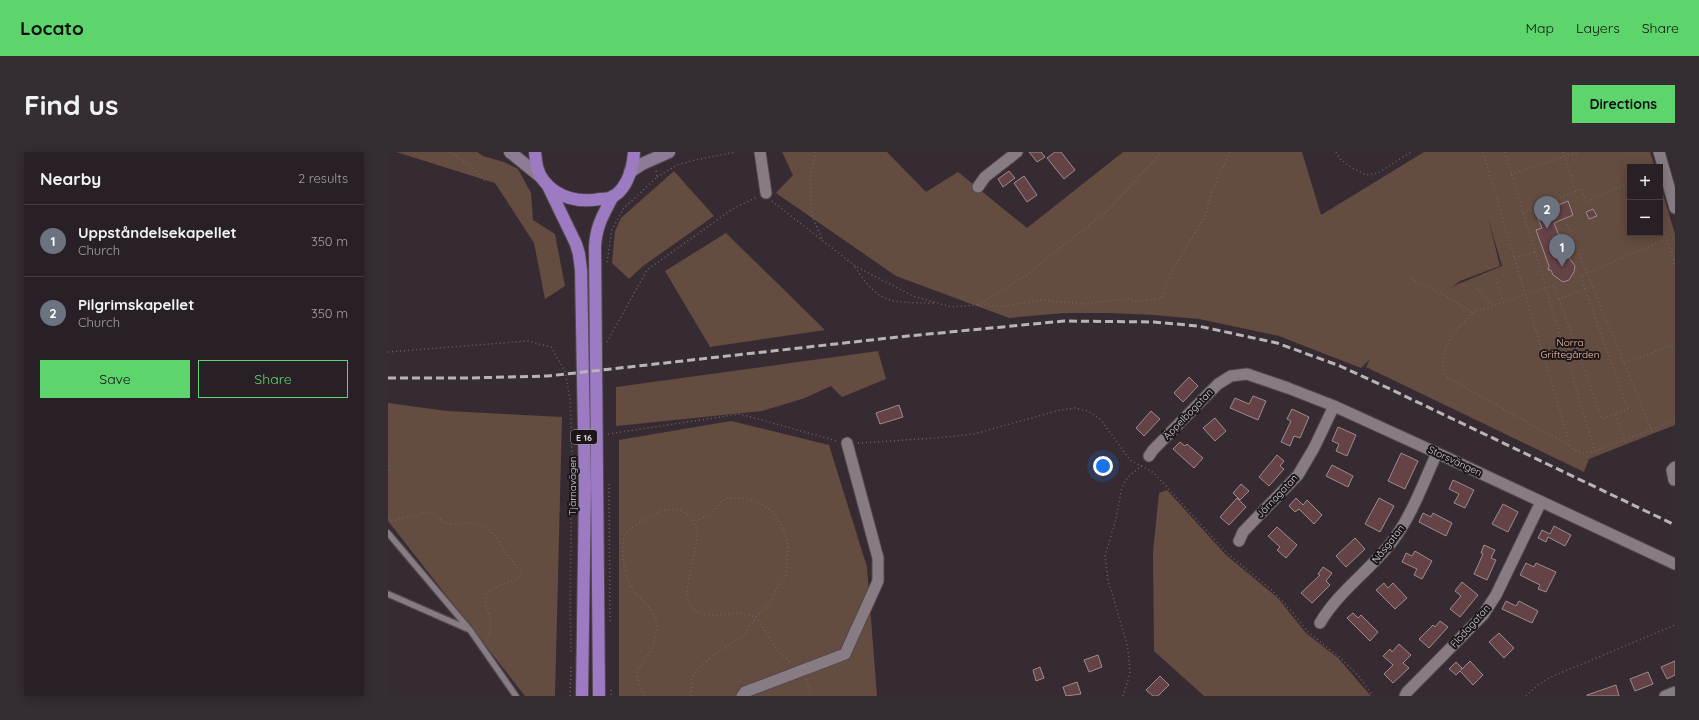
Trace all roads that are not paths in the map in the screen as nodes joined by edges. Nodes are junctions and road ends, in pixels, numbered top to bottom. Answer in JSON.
{"nodes":[{"id":1,"x":510,"y":152,"type":"edge"},
{"id":2,"x":535,"y":152,"type":"edge"},
{"id":3,"x":634,"y":152,"type":"edge"},
{"id":4,"x":670,"y":152,"type":"edge"},
{"id":5,"x":760,"y":152,"type":"edge"},
{"id":6,"x":1017,"y":152,"type":"edge"},
{"id":7,"x":1658,"y":152,"type":"edge"},
{"id":8,"x":630,"y":172,"type":"junction"},
{"id":9,"x":544,"y":181,"type":"junction"},
{"id":10,"x":978,"y":187,"type":"dead end"},
{"id":11,"x":766,"y":193,"type":"road end"},
{"id":12,"x":614,"y":196,"type":"junction"},
{"id":13,"x":1675,"y":208,"type":"edge"},
{"id":14,"x":1231,"y":376,"type":"joint"},
{"id":15,"x":1334,"y":406,"type":"junction"},
{"id":16,"x":847,"y":443,"type":"road end"},
{"id":17,"x":1437,"y":453,"type":"junction"},
{"id":18,"x":1149,"y":456,"type":"road end"},
{"id":19,"x":1675,"y":467,"type":"edge"},
{"id":20,"x":1674,"y":480,"type":"dead end"},
{"id":21,"x":1541,"y":502,"type":"junction"},
{"id":22,"x":388,"y":533,"type":"edge"},
{"id":23,"x":1239,"y":541,"type":"dead end"},
{"id":24,"x":1675,"y":564,"type":"edge"},
{"id":25,"x":388,"y":594,"type":"edge"},
{"id":26,"x":1320,"y":622,"type":"dead end"},
{"id":27,"x":470,"y":630,"type":"junction"},
{"id":28,"x":1675,"y":692,"type":"edge"},
{"id":29,"x":516,"y":696,"type":"edge"},
{"id":30,"x":582,"y":696,"type":"edge"},
{"id":31,"x":598,"y":696,"type":"edge"},
{"id":32,"x":742,"y":696,"type":"edge"},
{"id":33,"x":1405,"y":696,"type":"edge"},
{"id":34,"x":1665,"y":696,"type":"edge"}],
"edges":[{"from":1,"to":9,"type":"street"},
{"from":2,"to":9,"type":"highway","number":"E 16"},
{"from":3,"to":8,"type":"highway","number":"E 16"},
{"from":4,"to":8,"type":"street"},
{"from":5,"to":11,"type":"street"},
{"from":6,"to":10,"type":"street"},
{"from":7,"to":13,"type":"street"},
{"from":8,"to":12,"type":"highway","number":"E 16"},
{"from":9,"to":12,"type":"highway"},
{"from":9,"to":30,"type":"highway","name":"Tjärnavägen","number":"E 16"},
{"from":12,"to":31,"type":"highway","number":"E 16"},
{"from":14,"to":15,"type":"street","name":"Storsvängen"},
{"from":14,"to":18,"type":"street","name":"Äppelbogatan"},
{"from":15,"to":17,"type":"street","name":"Storsvängen"},
{"from":15,"to":23,"type":"street","name":"Järnagatan"},
{"from":16,"to":32,"type":"street"},
{"from":17,"to":21,"type":"street","name":"Storsvängen"},
{"from":17,"to":26,"type":"street","name":"Nåsgatan"},
{"from":19,"to":20,"type":"street"},
{"from":21,"to":24,"type":"street","name":"Storsvängen"},
{"from":21,"to":33,"type":"street","name":"Flodagatan"},
{"from":22,"to":27,"type":"lane"},
{"from":25,"to":27,"type":"lane"},
{"from":27,"to":29,"type":"lane"},
{"from":28,"to":34,"type":"street"}]}
